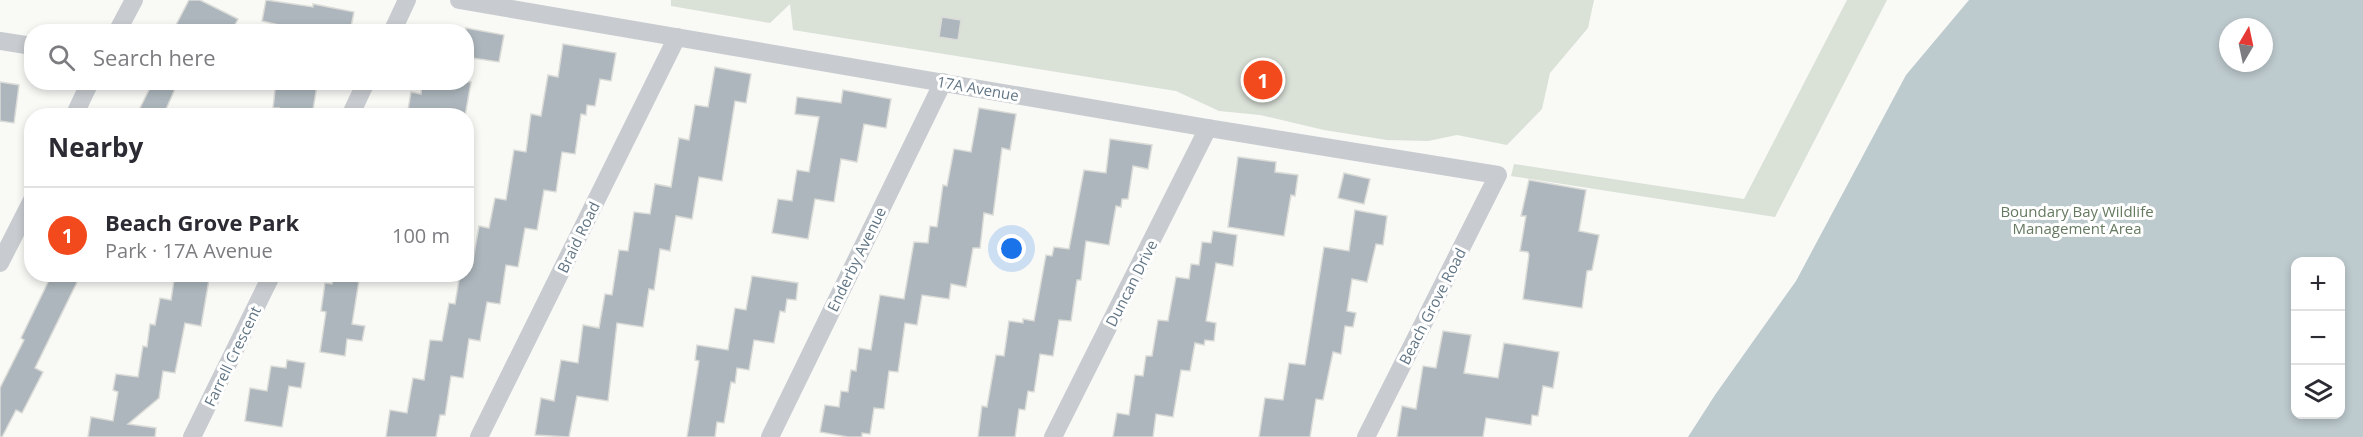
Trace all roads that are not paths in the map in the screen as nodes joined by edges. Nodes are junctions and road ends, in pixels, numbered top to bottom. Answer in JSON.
{"nodes":[{"id":1,"x":134,"y":0,"type":"edge"},
{"id":2,"x":407,"y":0,"type":"edge"},
{"id":3,"x":459,"y":0,"type":"edge"},
{"id":4,"x":121,"y":24,"type":"edge"},
{"id":5,"x":396,"y":24,"type":"edge"},
{"id":6,"x":677,"y":37,"type":"junction"},
{"id":7,"x":0,"y":41,"type":"edge"},
{"id":8,"x":24,"y":45,"type":"edge"},
{"id":9,"x":943,"y":81,"type":"junction"},
{"id":10,"x":86,"y":90,"type":"edge"},
{"id":11,"x":362,"y":90,"type":"edge"},
{"id":12,"x":78,"y":108,"type":"edge"},
{"id":13,"x":354,"y":108,"type":"edge"},
{"id":14,"x":1208,"y":128,"type":"junction"},
{"id":15,"x":1498,"y":175,"type":"joint"},
{"id":16,"x":24,"y":216,"type":"edge"},
{"id":17,"x":0,"y":263,"type":"edge"},
{"id":18,"x":268,"y":282,"type":"edge"},
{"id":19,"x":192,"y":437,"type":"edge"},
{"id":20,"x":479,"y":437,"type":"edge"},
{"id":21,"x":770,"y":437,"type":"edge"},
{"id":22,"x":1053,"y":437,"type":"edge"},
{"id":23,"x":1366,"y":437,"type":"edge"}],
"edges":[{"from":1,"to":4,"type":"street"},
{"from":2,"to":5,"type":"street"},
{"from":3,"to":6,"type":"street","name":"17A Avenue"},
{"from":6,"to":9,"type":"street","name":"17A Avenue"},
{"from":6,"to":20,"type":"street","name":"Braid Road"},
{"from":7,"to":8,"type":"street"},
{"from":9,"to":14,"type":"street","name":"17A Avenue"},
{"from":9,"to":21,"type":"street","name":"Enderby Avenue"},
{"from":10,"to":12,"type":"street"},
{"from":11,"to":13,"type":"street"},
{"from":14,"to":15,"type":"street","name":"17A Avenue"},
{"from":14,"to":22,"type":"street","name":"Duncan Drive"},
{"from":15,"to":23,"type":"street","name":"Beach Grove Road"},
{"from":16,"to":17,"type":"street"},
{"from":18,"to":19,"type":"street","name":"Farrell Crescent"}]}
